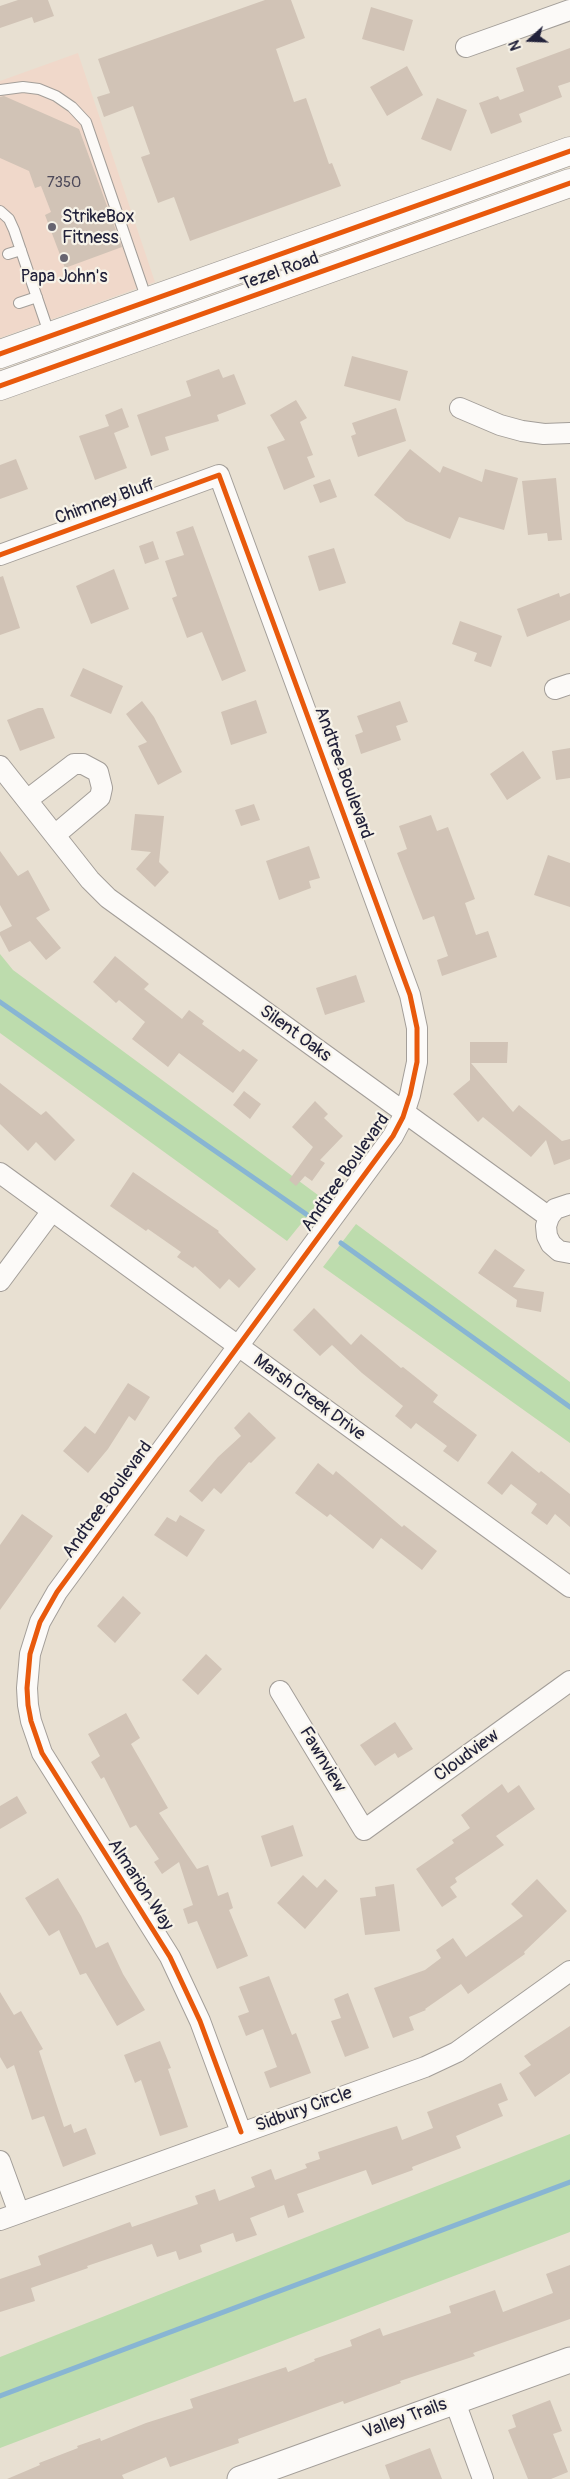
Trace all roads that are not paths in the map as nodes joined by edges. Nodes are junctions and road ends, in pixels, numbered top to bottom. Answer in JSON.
{"nodes":[{"id":1,"x":570,"y":10,"type":"edge"},
{"id":2,"x":466,"y":47,"type":"dead end"},
{"id":3,"x":0,"y":90,"type":"edge"},
{"id":4,"x":570,"y":151,"type":"edge"},
{"id":5,"x":570,"y":183,"type":"edge"},
{"id":6,"x":0,"y":211,"type":"edge"},
{"id":7,"x":21,"y":250,"type":"junction"},
{"id":8,"x":8,"y":254,"type":"dead end"},
{"id":9,"x":37,"y":297,"type":"junction"},
{"id":10,"x":148,"y":301,"type":"junction"},
{"id":11,"x":19,"y":303,"type":"dead end"},
{"id":12,"x":50,"y":336,"type":"junction"},
{"id":13,"x":0,"y":354,"type":"edge"},
{"id":14,"x":0,"y":386,"type":"edge"},
{"id":15,"x":460,"y":408,"type":"dead end"},
{"id":16,"x":570,"y":433,"type":"edge"},
{"id":17,"x":219,"y":475,"type":"joint"},
{"id":18,"x":0,"y":555,"type":"edge"},
{"id":19,"x":0,"y":766,"type":"edge"},
{"id":20,"x":27,"y":800,"type":"junction"},
{"id":21,"x":55,"y":835,"type":"junction"},
{"id":22,"x":404,"y":1112,"type":"junction"},
{"id":23,"x":0,"y":1173,"type":"edge"},
{"id":24,"x":570,"y":1204,"type":"edge"},
{"id":25,"x":52,"y":1211,"type":"junction"},
{"id":26,"x":549,"y":1217,"type":"junction"},
{"id":27,"x":570,"y":1253,"type":"edge"},
{"id":28,"x":0,"y":1282,"type":"edge"},
{"id":29,"x":238,"y":1346,"type":"junction"},
{"id":30,"x":570,"y":1587,"type":"edge"},
{"id":31,"x":30,"y":1654,"type":"joint"},
{"id":32,"x":570,"y":1682,"type":"edge"},
{"id":33,"x":280,"y":1691,"type":"dead end"},
{"id":34,"x":364,"y":1830,"type":"joint"},
{"id":35,"x":570,"y":1971,"type":"edge"},
{"id":36,"x":241,"y":2132,"type":"junction"},
{"id":37,"x":0,"y":2161,"type":"edge"},
{"id":38,"x":19,"y":2213,"type":"junction"},
{"id":39,"x":0,"y":2220,"type":"edge"},
{"id":40,"x":570,"y":2360,"type":"edge"},
{"id":41,"x":455,"y":2402,"type":"junction"},
{"id":42,"x":248,"y":2478,"type":"edge"},
{"id":43,"x":483,"y":2479,"type":"edge"}],
"edges":[{"from":1,"to":2,"type":"street"},
{"from":3,"to":10,"type":"lane"},
{"from":4,"to":10,"type":"main road","name":"Tezel Road"},
{"from":5,"to":14,"type":"main road","name":"Tezel Road"},
{"from":6,"to":7,"type":"lane"},
{"from":7,"to":8,"type":"lane"},
{"from":7,"to":9,"type":"lane"},
{"from":9,"to":11,"type":"lane"},
{"from":9,"to":12,"type":"lane"},
{"from":10,"to":12,"type":"main road","name":"Tezel Road"},
{"from":12,"to":13,"type":"main road","name":"Tezel Road"},
{"from":15,"to":16,"type":"street"},
{"from":17,"to":18,"type":"street","name":"Chimney Bluff"},
{"from":17,"to":22,"type":"street","name":"Andtree Boulevard"},
{"from":19,"to":20,"type":"street","name":"Silent Oaks"},
{"from":20,"to":21,"type":"street","name":"Silent Oaks"},
{"from":20,"to":21,"type":"street"},
{"from":21,"to":22,"type":"street","name":"Silent Oaks"},
{"from":22,"to":26,"type":"street","name":"Silent Oaks"},
{"from":22,"to":29,"type":"street","name":"Andtree Boulevard"},
{"from":23,"to":25,"type":"street","name":"Marsh Creek Drive"},
{"from":24,"to":26,"type":"street"},
{"from":25,"to":28,"type":"street"},
{"from":25,"to":29,"type":"street","name":"Marsh Creek Drive"},
{"from":26,"to":27,"type":"street"},
{"from":29,"to":30,"type":"street","name":"Marsh Creek Drive"},
{"from":29,"to":31,"type":"street","name":"Andtree Boulevard"},
{"from":31,"to":36,"type":"street","name":"Almarion Way"},
{"from":32,"to":34,"type":"street","name":"Cloudview"},
{"from":33,"to":34,"type":"street","name":"Fawnview"},
{"from":35,"to":36,"type":"street","name":"Sidbury Circle"},
{"from":36,"to":38,"type":"street","name":"Sidbury Circle"},
{"from":37,"to":38,"type":"street"},
{"from":38,"to":39,"type":"street","name":"Sidbury Circle"},
{"from":40,"to":41,"type":"street","name":"Valley Trails"},
{"from":41,"to":42,"type":"street","name":"Valley Trails"},
{"from":41,"to":43,"type":"street"}]}
